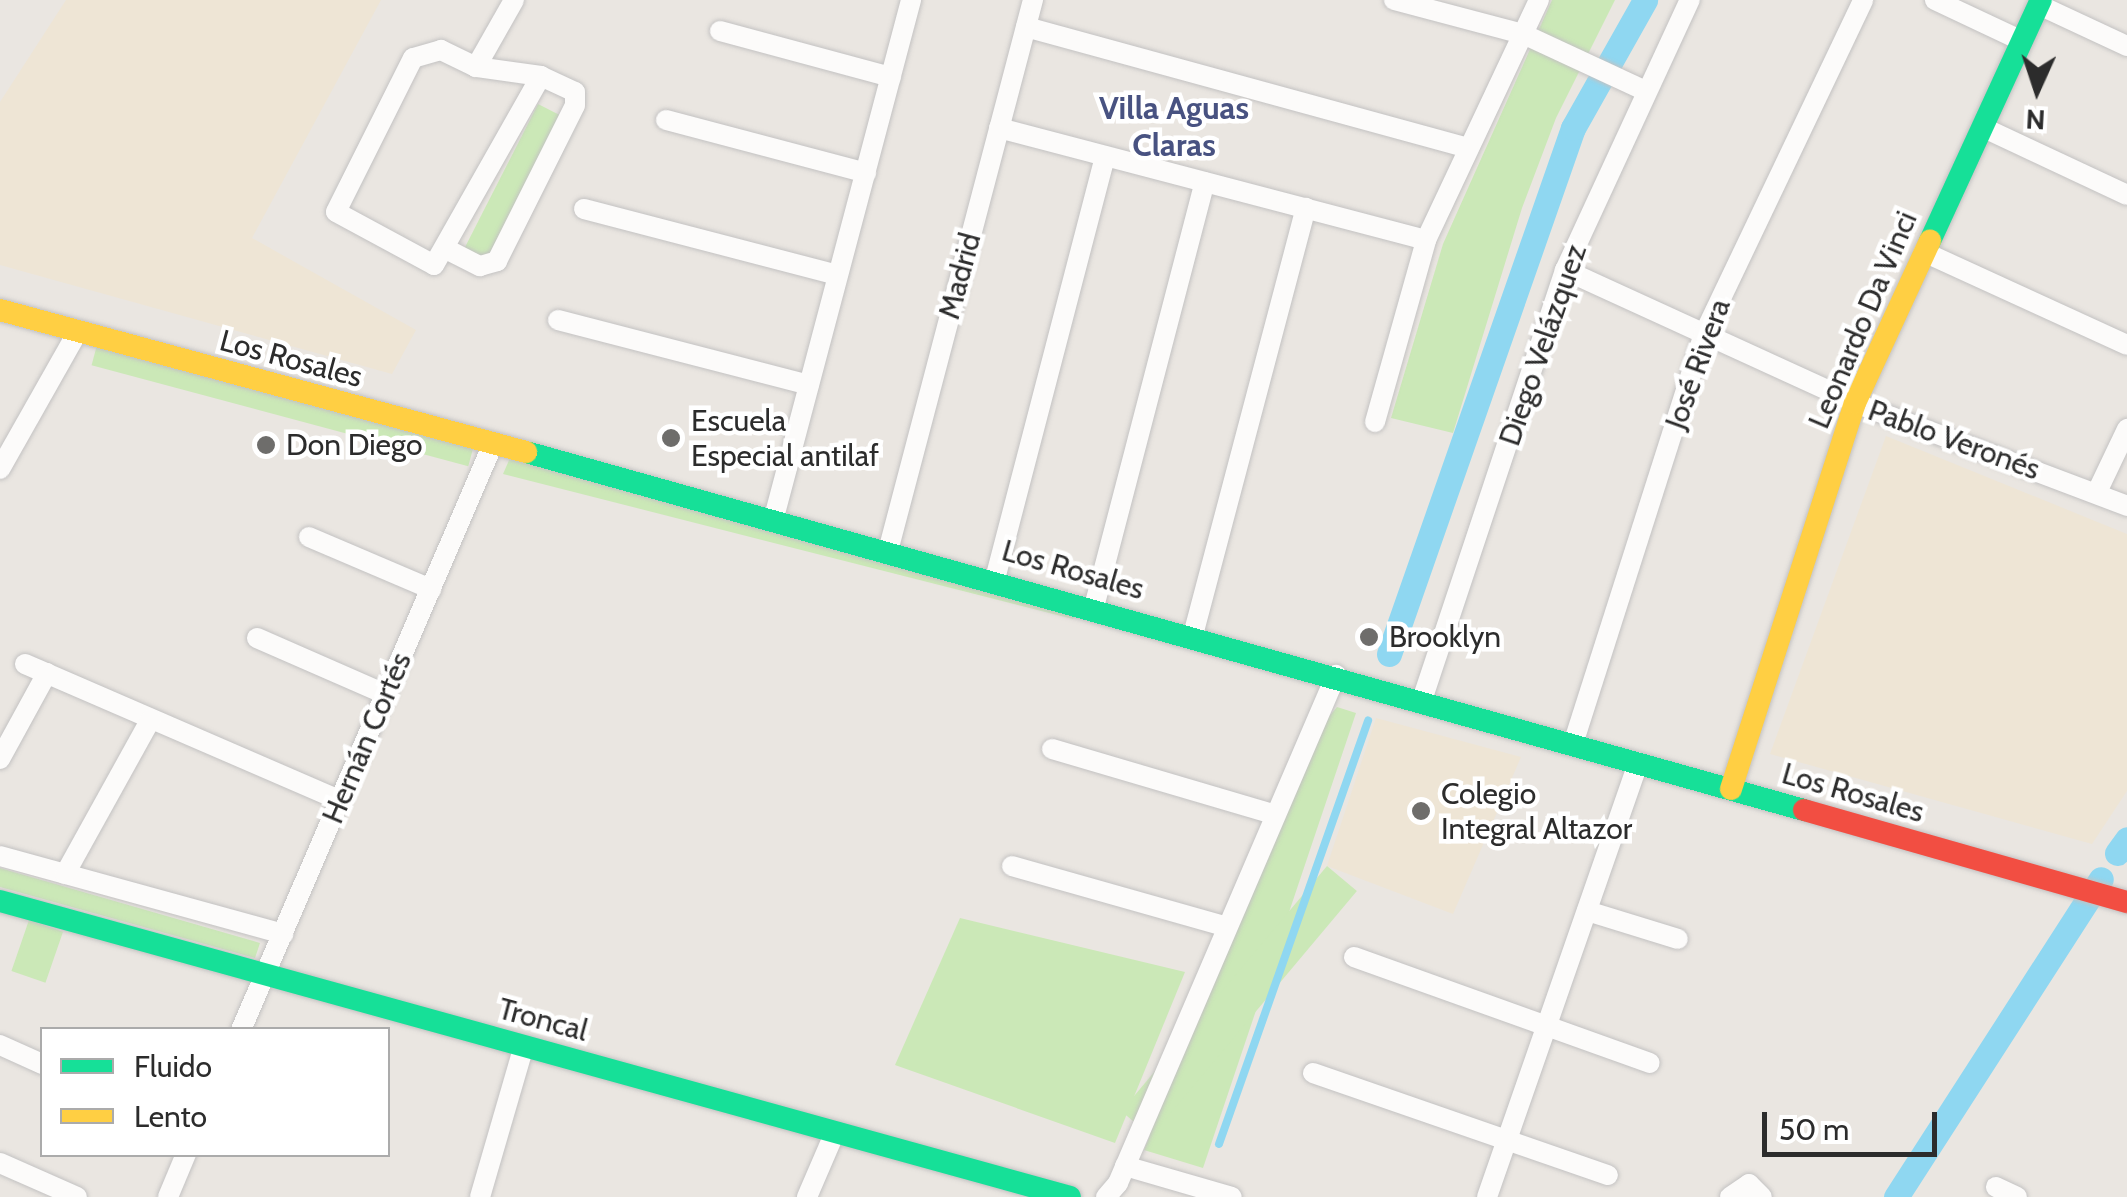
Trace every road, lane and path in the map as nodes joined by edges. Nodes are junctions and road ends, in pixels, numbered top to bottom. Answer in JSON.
{"nodes":[{"id":1,"x":514,"y":0,"type":"edge"},
{"id":2,"x":911,"y":0,"type":"edge"},
{"id":3,"x":1033,"y":0,"type":"edge"},
{"id":4,"x":1394,"y":0,"type":"edge"},
{"id":5,"x":1539,"y":0,"type":"edge"},
{"id":6,"x":1690,"y":0,"type":"edge"},
{"id":7,"x":1863,"y":0,"type":"edge"},
{"id":8,"x":1935,"y":0,"type":"edge"},
{"id":9,"x":2040,"y":2,"type":"edge"},
{"id":10,"x":1026,"y":27,"type":"junction"},
{"id":11,"x":720,"y":31,"type":"dead end"},
{"id":12,"x":1523,"y":34,"type":"junction"},
{"id":13,"x":2022,"y":40,"type":"junction"},
{"id":14,"x":2127,"y":46,"type":"edge"},
{"id":15,"x":476,"y":67,"type":"junction"},
{"id":16,"x":542,"y":76,"type":"junction"},
{"id":17,"x":891,"y":77,"type":"junction"},
{"id":18,"x":1637,"y":87,"type":"junction"},
{"id":19,"x":666,"y":120,"type":"dead end"},
{"id":20,"x":1982,"y":127,"type":"junction"},
{"id":21,"x":999,"y":128,"type":"junction"},
{"id":22,"x":1469,"y":148,"type":"junction"},
{"id":23,"x":1105,"y":156,"type":"junction"},
{"id":24,"x":866,"y":172,"type":"junction"},
{"id":25,"x":1205,"y":182,"type":"junction"},
{"id":26,"x":2127,"y":195,"type":"edge"},
{"id":27,"x":584,"y":208,"type":"dead end"},
{"id":28,"x":1306,"y":208,"type":"junction"},
{"id":29,"x":1426,"y":240,"type":"junction"},
{"id":30,"x":448,"y":250,"type":"junction"},
{"id":31,"x":1924,"y":252,"type":"junction"},
{"id":32,"x":1565,"y":270,"type":"junction"},
{"id":33,"x":838,"y":276,"type":"junction"},
{"id":34,"x":0,"y":310,"type":"edge"},
{"id":35,"x":558,"y":320,"type":"dead end"},
{"id":36,"x":78,"y":331,"type":"junction"},
{"id":37,"x":1704,"y":334,"type":"junction"},
{"id":38,"x":2127,"y":345,"type":"edge"},
{"id":39,"x":810,"y":385,"type":"junction"},
{"id":40,"x":1855,"y":403,"type":"junction"},
{"id":41,"x":1375,"y":422,"type":"dead end"},
{"id":42,"x":2127,"y":429,"type":"edge"},
{"id":43,"x":492,"y":446,"type":"junction"},
{"id":44,"x":0,"y":470,"type":"edge"},
{"id":45,"x":2097,"y":492,"type":"junction"},
{"id":46,"x":2127,"y":506,"type":"edge"},
{"id":47,"x":774,"y":521,"type":"junction"},
{"id":48,"x":309,"y":537,"type":"dead end"},
{"id":49,"x":888,"y":551,"type":"junction"},
{"id":50,"x":995,"y":580,"type":"junction"},
{"id":51,"x":431,"y":590,"type":"junction"},
{"id":52,"x":1094,"y":608,"type":"junction"},
{"id":53,"x":1193,"y":635,"type":"junction"},
{"id":54,"x":257,"y":638,"type":"dead end"},
{"id":55,"x":25,"y":664,"type":"dead end"},
{"id":56,"x":47,"y":673,"type":"junction"},
{"id":57,"x":1336,"y":675,"type":"junction"},
{"id":58,"x":385,"y":694,"type":"junction"},
{"id":59,"x":1422,"y":700,"type":"junction"},
{"id":60,"x":151,"y":719,"type":"junction"},
{"id":61,"x":1573,"y":744,"type":"junction"},
{"id":62,"x":1052,"y":749,"type":"dead end"},
{"id":63,"x":0,"y":759,"type":"edge"},
{"id":64,"x":1638,"y":763,"type":"junction"},
{"id":65,"x":1731,"y":789,"type":"junction"},
{"id":66,"x":339,"y":800,"type":"junction"},
{"id":67,"x":1274,"y":814,"type":"junction"},
{"id":68,"x":0,"y":856,"type":"edge"},
{"id":69,"x":1012,"y":866,"type":"dead end"},
{"id":70,"x":65,"y":874,"type":"junction"},
{"id":71,"x":2120,"y":900,"type":"edge"},
{"id":72,"x":3,"y":909,"type":"edge"},
{"id":73,"x":1587,"y":911,"type":"junction"},
{"id":74,"x":1224,"y":926,"type":"junction"},
{"id":75,"x":283,"y":934,"type":"junction"},
{"id":76,"x":1678,"y":938,"type":"dead end"},
{"id":77,"x":1354,"y":957,"type":"dead end"},
{"id":78,"x":265,"y":976,"type":"junction"},
{"id":79,"x":1546,"y":1026,"type":"junction"},
{"id":80,"x":242,"y":1027,"type":"edge"},
{"id":81,"x":0,"y":1045,"type":"edge"},
{"id":82,"x":524,"y":1046,"type":"junction"},
{"id":83,"x":40,"y":1063,"type":"edge"},
{"id":84,"x":1650,"y":1063,"type":"dead end"},
{"id":85,"x":1313,"y":1073,"type":"dead end"},
{"id":86,"x":835,"y":1132,"type":"junction"},
{"id":87,"x":1506,"y":1140,"type":"junction"},
{"id":88,"x":185,"y":1157,"type":"edge"},
{"id":89,"x":0,"y":1163,"type":"edge"},
{"id":90,"x":1125,"y":1166,"type":"junction"},
{"id":91,"x":1608,"y":1175,"type":"dead end"},
{"id":92,"x":991,"y":1187,"type":"edge"},
{"id":93,"x":1996,"y":1187,"type":"dead end"},
{"id":94,"x":77,"y":1197,"type":"edge"},
{"id":95,"x":168,"y":1197,"type":"edge"},
{"id":96,"x":480,"y":1197,"type":"edge"},
{"id":97,"x":807,"y":1197,"type":"edge"},
{"id":98,"x":1070,"y":1197,"type":"edge"},
{"id":99,"x":1108,"y":1197,"type":"edge"},
{"id":100,"x":1232,"y":1197,"type":"edge"},
{"id":101,"x":1486,"y":1197,"type":"edge"},
{"id":102,"x":1730,"y":1197,"type":"edge"},
{"id":103,"x":1762,"y":1197,"type":"edge"},
{"id":104,"x":2017,"y":1197,"type":"edge"}],
"edges":[{"from":1,"to":15,"type":"street"},
{"from":2,"to":17,"type":"street"},
{"from":3,"to":10,"type":"street","name":"Madrid"},
{"from":4,"to":12,"type":"street"},
{"from":5,"to":12,"type":"street"},
{"from":6,"to":18,"type":"street","name":"Diego Velázquez"},
{"from":7,"to":37,"type":"street","name":"José Rivera"},
{"from":8,"to":13,"type":"street"},
{"from":9,"to":13,"type":"street","name":"Leonardo Da Vinci"},
{"from":9,"to":14,"type":"street"},
{"from":10,"to":21,"type":"street","name":"Madrid"},
{"from":10,"to":22,"type":"street"},
{"from":11,"to":17,"type":"street"},
{"from":12,"to":18,"type":"street"},
{"from":12,"to":22,"type":"street"},
{"from":13,"to":20,"type":"street","name":"Leonardo Da Vinci"},
{"from":15,"to":16,"type":"street"},
{"from":15,"to":30,"type":"street"},
{"from":16,"to":30,"type":"street"},
{"from":16,"to":30,"type":"street"},
{"from":17,"to":24,"type":"street"},
{"from":18,"to":32,"type":"street","name":"Diego Velázquez"},
{"from":19,"to":24,"type":"street"},
{"from":20,"to":26,"type":"street"},
{"from":20,"to":31,"type":"street","name":"Leonardo Da Vinci"},
{"from":21,"to":23,"type":"street"},
{"from":21,"to":49,"type":"street","name":"Madrid"},
{"from":22,"to":29,"type":"street"},
{"from":23,"to":25,"type":"street"},
{"from":23,"to":50,"type":"street"},
{"from":24,"to":33,"type":"street"},
{"from":25,"to":28,"type":"street"},
{"from":25,"to":52,"type":"street"},
{"from":27,"to":33,"type":"street"},
{"from":28,"to":29,"type":"street"},
{"from":28,"to":53,"type":"street"},
{"from":29,"to":41,"type":"street"},
{"from":31,"to":38,"type":"street"},
{"from":31,"to":40,"type":"street","name":"Leonardo Da Vinci"},
{"from":32,"to":37,"type":"street","name":"Pablo Veronés"},
{"from":32,"to":59,"type":"street","name":"Diego Velázquez"},
{"from":33,"to":39,"type":"street"},
{"from":34,"to":36,"type":"street","name":"Los Rosales"},
{"from":35,"to":39,"type":"street"},
{"from":36,"to":43,"type":"street","name":"Los Rosales"},
{"from":36,"to":44,"type":"street"},
{"from":37,"to":40,"type":"street","name":"Pablo Veronés"},
{"from":37,"to":61,"type":"street","name":"José Rivera"},
{"from":39,"to":47,"type":"street"},
{"from":40,"to":45,"type":"street","name":"Pablo Veronés"},
{"from":40,"to":65,"type":"street","name":"Leonardo Da Vinci"},
{"from":42,"to":45,"type":"street"},
{"from":43,"to":47,"type":"street","name":"Los Rosales"},
{"from":43,"to":51,"type":"street","name":"Hernán Cortés"},
{"from":45,"to":46,"type":"street","name":"Pablo Veronés"},
{"from":47,"to":49,"type":"street","name":"Los Rosales"},
{"from":48,"to":51,"type":"street"},
{"from":49,"to":50,"type":"street","name":"Los Rosales"},
{"from":50,"to":52,"type":"street","name":"Los Rosales"},
{"from":51,"to":58,"type":"street","name":"Hernán Cortés"},
{"from":52,"to":53,"type":"street","name":"Los Rosales"},
{"from":53,"to":57,"type":"street","name":"Los Rosales"},
{"from":54,"to":58,"type":"street"},
{"from":55,"to":56,"type":"street"},
{"from":56,"to":60,"type":"street"},
{"from":56,"to":63,"type":"street"},
{"from":57,"to":59,"type":"street","name":"Los Rosales"},
{"from":57,"to":67,"type":"street"},
{"from":58,"to":66,"type":"street","name":"Hernán Cortés"},
{"from":59,"to":61,"type":"street","name":"Los Rosales"},
{"from":60,"to":66,"type":"street"},
{"from":60,"to":70,"type":"street"},
{"from":61,"to":64,"type":"street","name":"Los Rosales"},
{"from":62,"to":67,"type":"street"},
{"from":64,"to":65,"type":"street","name":"Los Rosales"},
{"from":64,"to":73,"type":"street"},
{"from":65,"to":71,"type":"street","name":"Los Rosales"},
{"from":66,"to":75,"type":"street","name":"Hernán Cortés"},
{"from":67,"to":74,"type":"street"},
{"from":68,"to":70,"type":"street"},
{"from":69,"to":74,"type":"street"},
{"from":70,"to":75,"type":"street"},
{"from":72,"to":78,"type":"street","name":"Troncal"},
{"from":73,"to":76,"type":"street"},
{"from":73,"to":79,"type":"street"},
{"from":74,"to":90,"type":"street"},
{"from":75,"to":78,"type":"street","name":"Hernán Cortés"},
{"from":77,"to":79,"type":"street"},
{"from":78,"to":80,"type":"street","name":"Hernán Cortés"},
{"from":78,"to":82,"type":"street","name":"Troncal"},
{"from":79,"to":84,"type":"street"},
{"from":79,"to":87,"type":"street"},
{"from":81,"to":83,"type":"street"},
{"from":82,"to":86,"type":"street","name":"Troncal"},
{"from":82,"to":96,"type":"street"},
{"from":85,"to":87,"type":"street"},
{"from":86,"to":92,"type":"street","name":"Troncal"},
{"from":86,"to":97,"type":"street"},
{"from":87,"to":91,"type":"street"},
{"from":87,"to":101,"type":"street"},
{"from":88,"to":95,"type":"street"},
{"from":89,"to":94,"type":"street"},
{"from":90,"to":99,"type":"street"},
{"from":90,"to":100,"type":"street"},
{"from":92,"to":98,"type":"street","name":"Troncal"},
{"from":93,"to":104,"type":"street"},
{"from":102,"to":103,"type":"street"}]}
